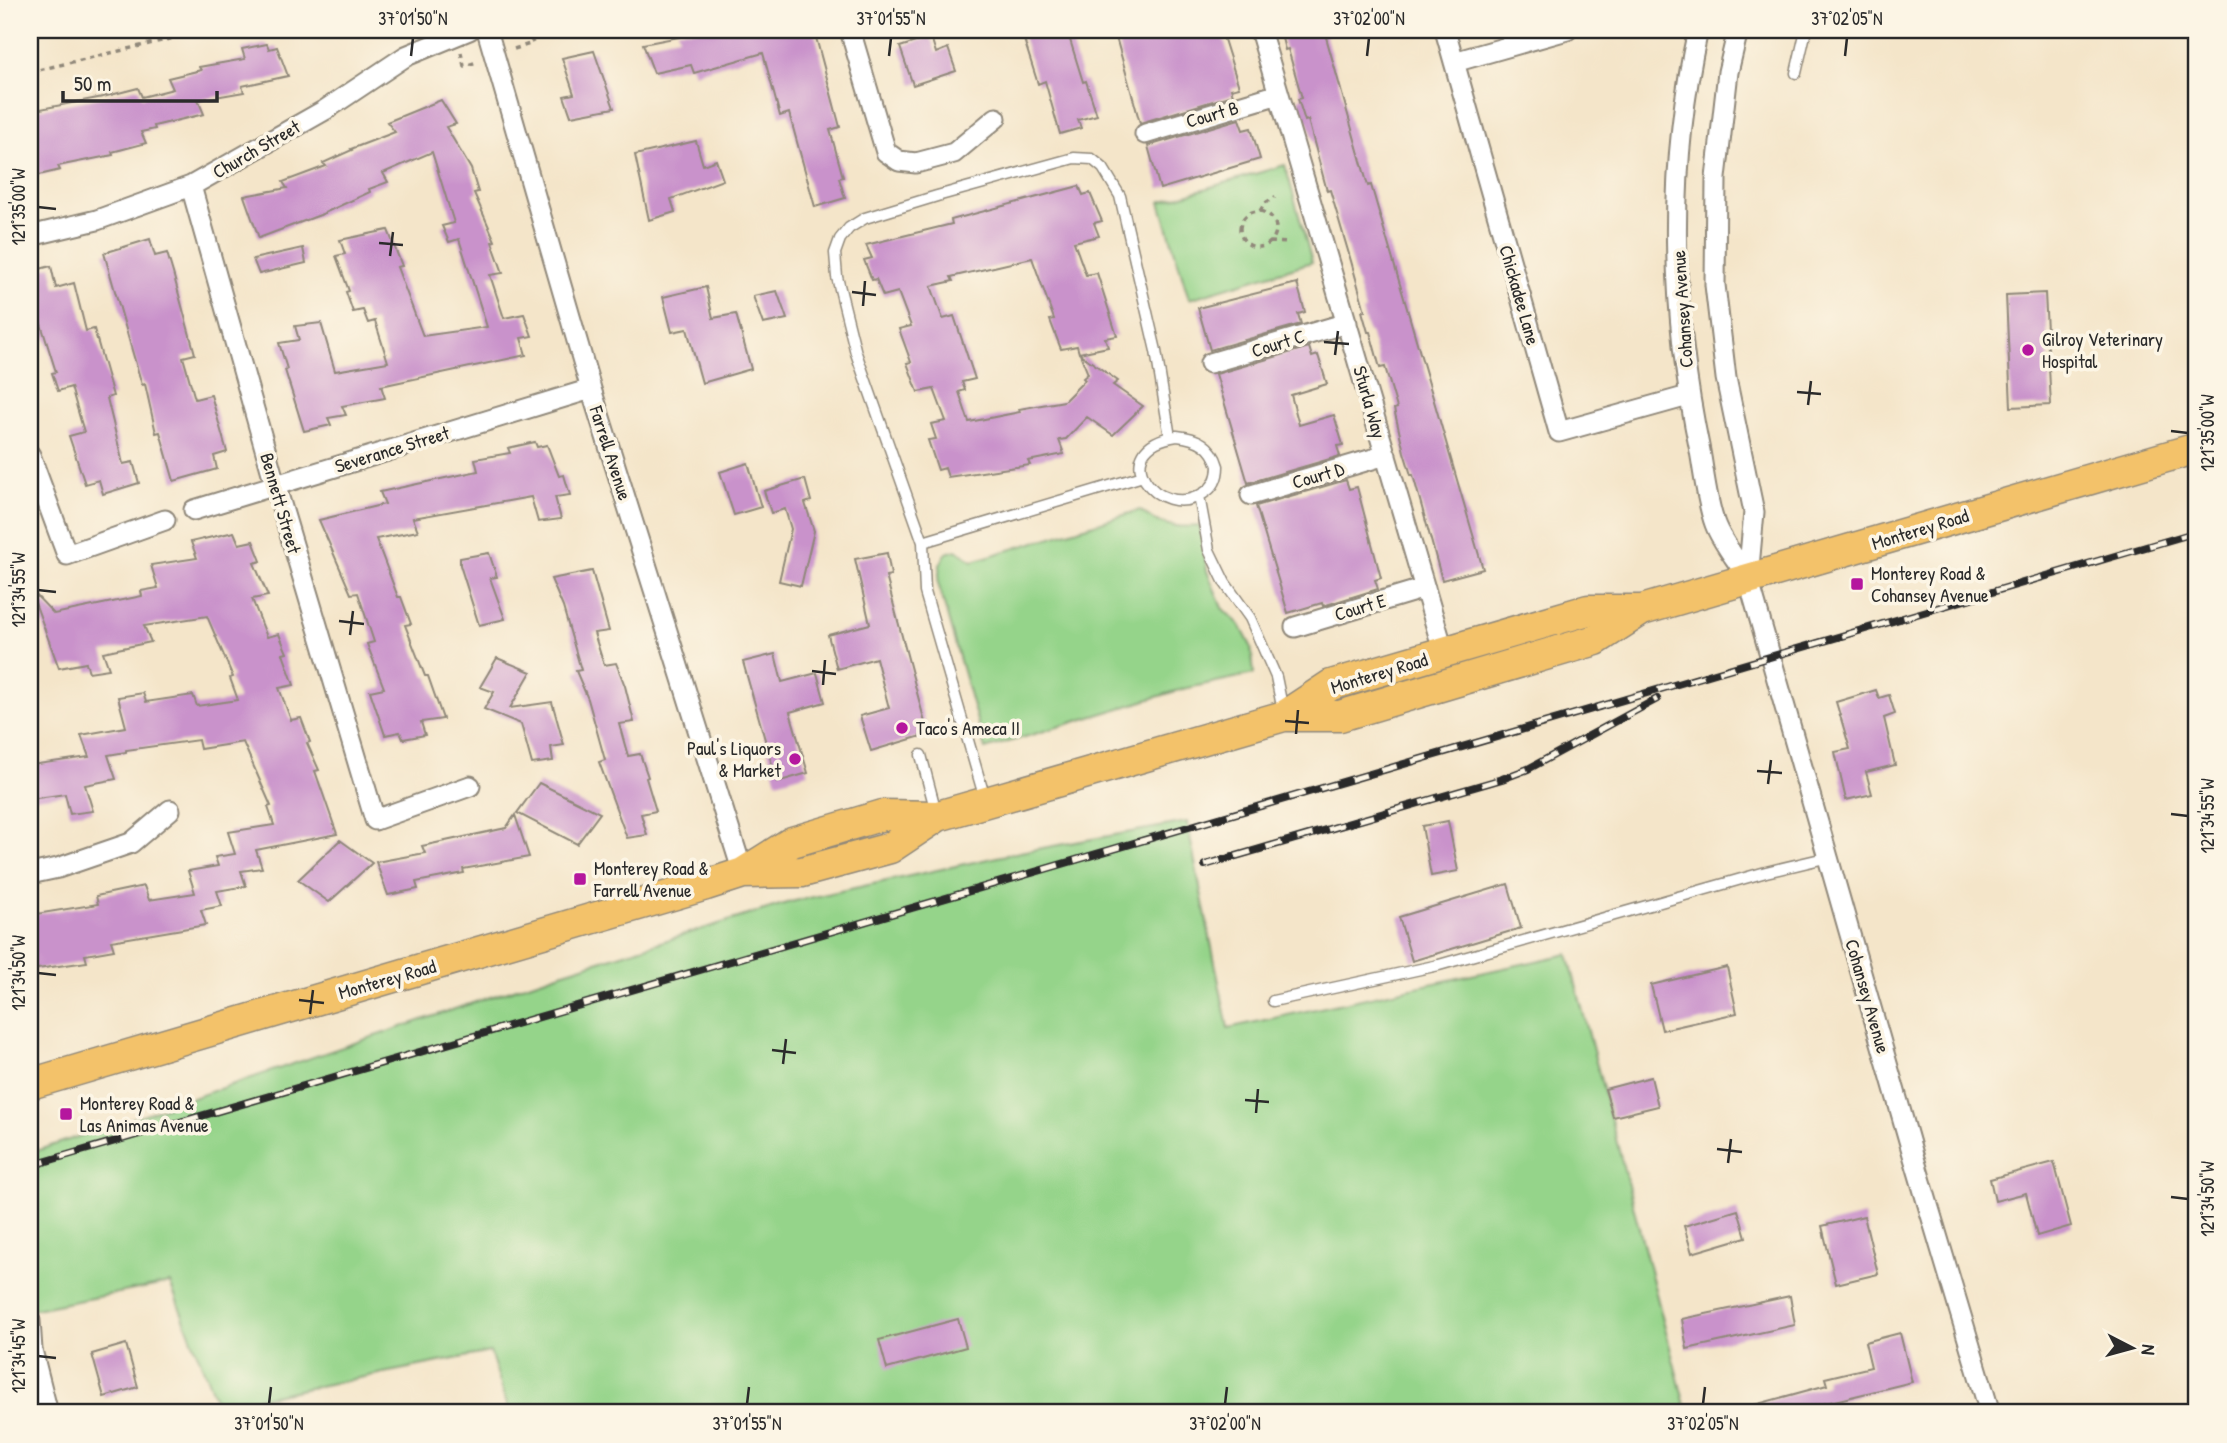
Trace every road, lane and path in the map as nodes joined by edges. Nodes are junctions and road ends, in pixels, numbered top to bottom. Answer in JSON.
{"nodes":[{"id":1,"x":208,"y":30,"type":"edge"},
{"id":2,"x":469,"y":30,"type":"edge"},
{"id":3,"x":487,"y":30,"type":"edge"},
{"id":4,"x":850,"y":30,"type":"edge"},
{"id":5,"x":1260,"y":30,"type":"edge"},
{"id":6,"x":1445,"y":30,"type":"edge"},
{"id":7,"x":1567,"y":30,"type":"edge"},
{"id":8,"x":1698,"y":30,"type":"edge"},
{"id":9,"x":1738,"y":30,"type":"edge"},
{"id":10,"x":1806,"y":30,"type":"edge"},
{"id":11,"x":1454,"y":62,"type":"junction"},
{"id":12,"x":30,"y":72,"type":"edge"},
{"id":13,"x":1796,"y":73,"type":"dead end"},
{"id":14,"x":1279,"y":94,"type":"junction"},
{"id":15,"x":996,"y":118,"type":"dead end"},
{"id":16,"x":1145,"y":134,"type":"dead end"},
{"id":17,"x":191,"y":186,"type":"junction"},
{"id":18,"x":1275,"y":197,"type":"dead end"},
{"id":19,"x":1260,"y":211,"type":"junction"},
{"id":20,"x":30,"y":236,"type":"edge"},
{"id":21,"x":1270,"y":242,"type":"junction"},
{"id":22,"x":1288,"y":243,"type":"dead end"},
{"id":23,"x":1347,"y":323,"type":"junction"},
{"id":24,"x":1210,"y":363,"type":"dead end"},
{"id":25,"x":591,"y":389,"type":"junction"},
{"id":26,"x":1688,"y":396,"type":"junction"},
{"id":27,"x":1170,"y":437,"type":"junction"},
{"id":28,"x":2197,"y":448,"type":"edge"},
{"id":29,"x":30,"y":455,"type":"edge"},
{"id":30,"x":1386,"y":455,"type":"junction"},
{"id":31,"x":1143,"y":477,"type":"junction"},
{"id":32,"x":275,"y":484,"type":"junction"},
{"id":33,"x":1251,"y":495,"type":"dead end"},
{"id":34,"x":1199,"y":496,"type":"junction"},
{"id":35,"x":194,"y":510,"type":"dead end"},
{"id":36,"x":165,"y":520,"type":"dead end"},
{"id":37,"x":923,"y":542,"type":"junction"},
{"id":38,"x":1748,"y":578,"type":"junction"},
{"id":39,"x":1425,"y":588,"type":"junction"},
{"id":40,"x":1642,"y":610,"type":"junction"},
{"id":41,"x":1295,"y":626,"type":"dead end"},
{"id":42,"x":1444,"y":653,"type":"junction"},
{"id":43,"x":1284,"y":716,"type":"junction"},
{"id":44,"x":921,"y":755,"type":"dead end"},
{"id":45,"x":470,"y":786,"type":"dead end"},
{"id":46,"x":986,"y":803,"type":"junction"},
{"id":47,"x":170,"y":810,"type":"dead end"},
{"id":48,"x":937,"y":816,"type":"junction"},
{"id":49,"x":1829,"y":857,"type":"junction"},
{"id":50,"x":743,"y":873,"type":"junction"},
{"id":51,"x":30,"y":874,"type":"edge"},
{"id":52,"x":1273,"y":1001,"type":"dead end"},
{"id":53,"x":30,"y":1084,"type":"edge"},
{"id":54,"x":30,"y":1321,"type":"edge"},
{"id":55,"x":31,"y":1348,"type":"edge"},
{"id":56,"x":48,"y":1413,"type":"edge"},
{"id":57,"x":1990,"y":1413,"type":"edge"}],
"edges":[{"from":1,"to":12,"type":"path"},
{"from":2,"to":17,"type":"street","name":"Church Street"},
{"from":3,"to":25,"type":"street","name":"Farrell Avenue"},
{"from":4,"to":15,"type":"street"},
{"from":5,"to":14,"type":"street","name":"Sturla Way"},
{"from":6,"to":11,"type":"street","name":"Chickadee Lane"},
{"from":7,"to":11,"type":"street"},
{"from":8,"to":26,"type":"street","name":"Cohansey Avenue"},
{"from":9,"to":38,"type":"street","name":"Cohansey Avenue"},
{"from":10,"to":13,"type":"lane"},
{"from":11,"to":26,"type":"street","name":"Chickadee Lane"},
{"from":14,"to":16,"type":"street","name":"Court B"},
{"from":14,"to":23,"type":"street","name":"Sturla Way"},
{"from":17,"to":20,"type":"street","name":"Church Street"},
{"from":17,"to":32,"type":"street","name":"Bennett Street"},
{"from":18,"to":19,"type":"path"},
{"from":19,"to":21,"type":"path"},
{"from":19,"to":21,"type":"path"},
{"from":21,"to":22,"type":"path"},
{"from":23,"to":24,"type":"street","name":"Court C"},
{"from":23,"to":30,"type":"street","name":"Sturla Way"},
{"from":25,"to":32,"type":"street","name":"Severance Street"},
{"from":25,"to":50,"type":"street","name":"Farrell Avenue"},
{"from":26,"to":38,"type":"street","name":"Cohansey Avenue"},
{"from":27,"to":31,"type":"lane"},
{"from":27,"to":34,"type":"lane"},
{"from":27,"to":37,"type":"lane"},
{"from":28,"to":38,"type":"main road","name":"Monterey Road"},
{"from":29,"to":36,"type":"street"},
{"from":30,"to":33,"type":"street","name":"Court D"},
{"from":30,"to":39,"type":"street","name":"Sturla Way"},
{"from":31,"to":34,"type":"lane"},
{"from":31,"to":37,"type":"lane"},
{"from":32,"to":35,"type":"street","name":"Severance Street"},
{"from":32,"to":45,"type":"street","name":"Bennett Street"},
{"from":34,"to":43,"type":"lane"},
{"from":37,"to":46,"type":"lane"},
{"from":38,"to":40,"type":"main road","name":"Monterey Road"},
{"from":38,"to":49,"type":"street","name":"Cohansey Avenue"},
{"from":39,"to":41,"type":"street","name":"Court E"},
{"from":39,"to":42,"type":"street","name":"Sturla Way"},
{"from":40,"to":42,"type":"main road","name":"Monterey Road"},
{"from":40,"to":43,"type":"main road","name":"Monterey Road"},
{"from":42,"to":43,"type":"main road","name":"Monterey Road"},
{"from":43,"to":46,"type":"main road","name":"Monterey Road"},
{"from":44,"to":48,"type":"lane"},
{"from":46,"to":48,"type":"main road","name":"Monterey Road"},
{"from":47,"to":51,"type":"street"},
{"from":48,"to":50,"type":"main road","name":"Monterey Road"},
{"from":49,"to":52,"type":"lane"},
{"from":49,"to":57,"type":"street","name":"Cohansey Avenue"},
{"from":50,"to":53,"type":"main road","name":"Monterey Road"},
{"from":54,"to":55,"type":"street"},
{"from":55,"to":56,"type":"street"}]}
